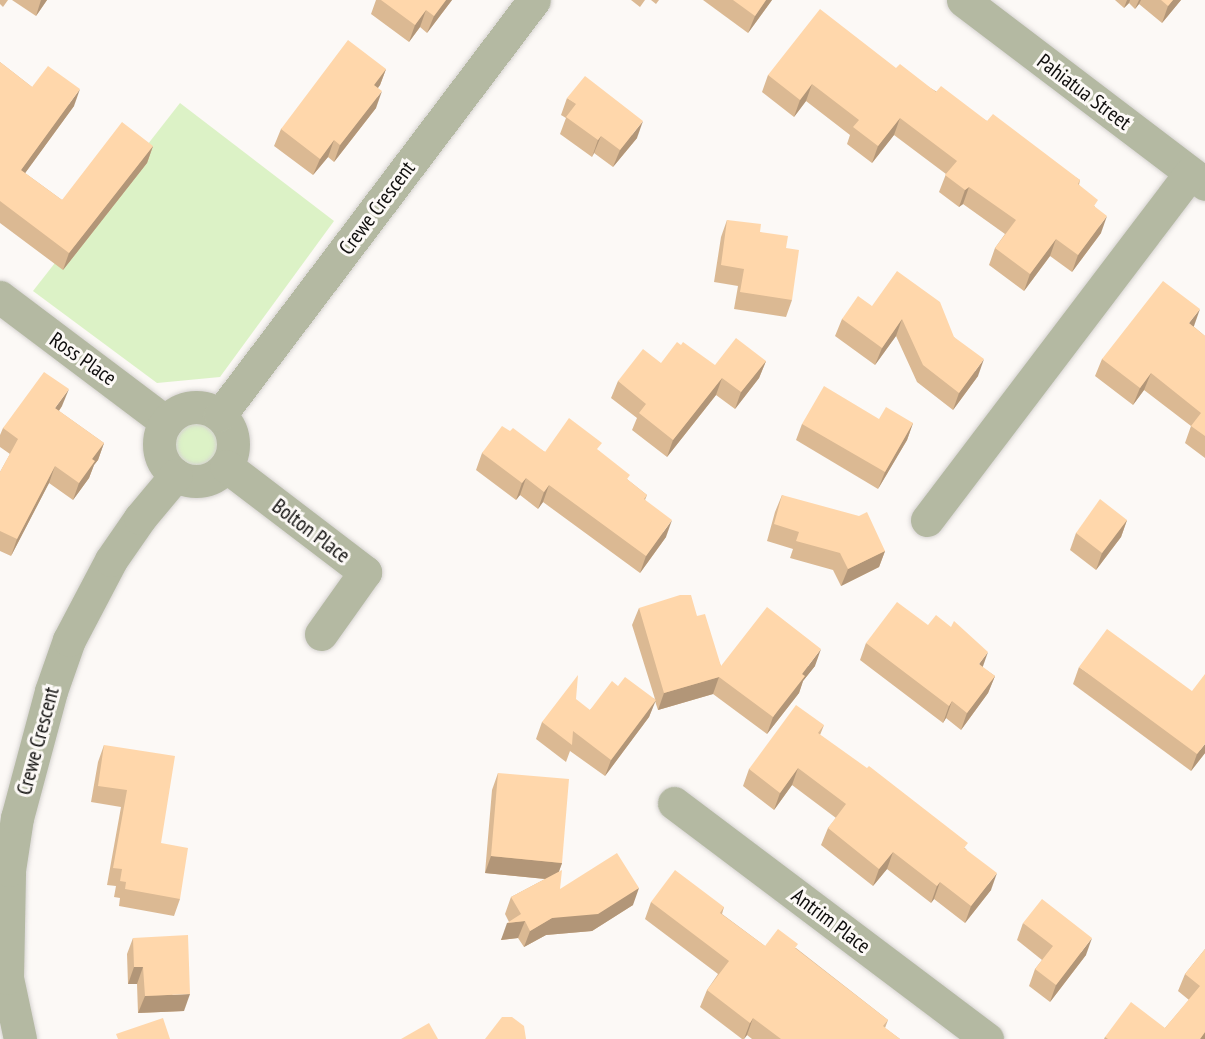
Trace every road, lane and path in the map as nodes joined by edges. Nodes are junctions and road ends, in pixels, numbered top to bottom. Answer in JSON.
{"nodes":[{"id":1,"x":534,"y":0,"type":"edge"},
{"id":2,"x":963,"y":0,"type":"edge"},
{"id":3,"x":1197,"y":178,"type":"edge"},
{"id":4,"x":0,"y":297,"type":"edge"},
{"id":5,"x":220,"y":415,"type":"junction"},
{"id":6,"x":166,"y":422,"type":"junction"},
{"id":7,"x":226,"y":466,"type":"junction"},
{"id":8,"x":176,"y":475,"type":"junction"},
{"id":9,"x":927,"y":520,"type":"dead end"},
{"id":10,"x":321,"y":634,"type":"dead end"},
{"id":11,"x":674,"y":803,"type":"dead end"},
{"id":12,"x":4,"y":869,"type":"edge"},
{"id":13,"x":20,"y":1039,"type":"edge"},
{"id":14,"x":987,"y":1039,"type":"edge"}],
"edges":[{"from":1,"to":5,"type":"street","name":"Crewe Crescent"},
{"from":2,"to":3,"type":"street","name":"Pahiatua Street"},
{"from":3,"to":9,"type":"street"},
{"from":4,"to":6,"type":"street","name":"Ross Place"},
{"from":5,"to":6,"type":"street"},
{"from":5,"to":7,"type":"street"},
{"from":6,"to":8,"type":"street"},
{"from":7,"to":8,"type":"street"},
{"from":7,"to":10,"type":"street","name":"Bolton Place"},
{"from":8,"to":12,"type":"street","name":"Crewe Crescent"},
{"from":11,"to":14,"type":"street","name":"Antrim Place"},
{"from":12,"to":13,"type":"street","name":"Crewe Crescent"}]}
